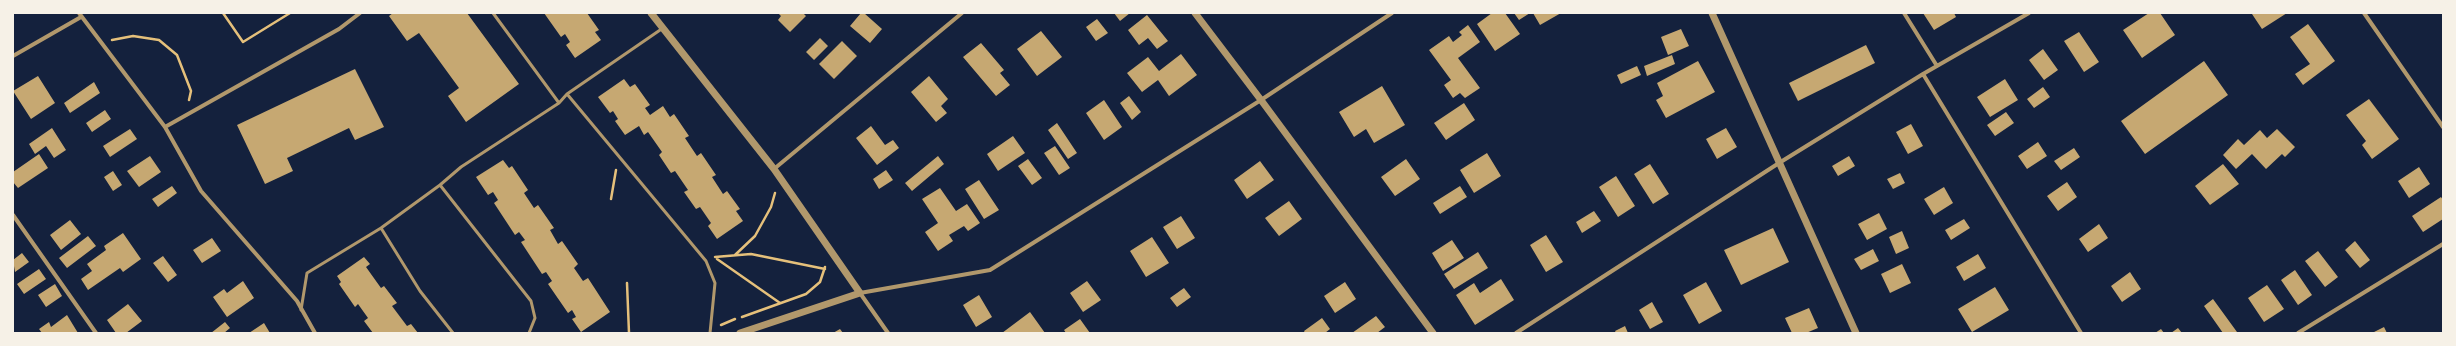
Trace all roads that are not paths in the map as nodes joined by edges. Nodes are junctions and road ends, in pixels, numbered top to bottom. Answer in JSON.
{"nodes":[{"id":1,"x":360,"y":13,"type":"edge"},
{"id":2,"x":493,"y":13,"type":"edge"},
{"id":3,"x":651,"y":13,"type":"edge"},
{"id":4,"x":962,"y":13,"type":"edge"},
{"id":5,"x":1194,"y":13,"type":"edge"},
{"id":6,"x":1392,"y":13,"type":"edge"},
{"id":7,"x":1712,"y":13,"type":"edge"},
{"id":8,"x":1904,"y":13,"type":"edge"},
{"id":9,"x":2028,"y":13,"type":"edge"},
{"id":10,"x":2364,"y":13,"type":"edge"},
{"id":11,"x":80,"y":15,"type":"edge"},
{"id":12,"x":663,"y":28,"type":"junction"},
{"id":13,"x":13,"y":56,"type":"edge"},
{"id":14,"x":1937,"y":66,"type":"junction"},
{"id":15,"x":1923,"y":74,"type":"junction"},
{"id":16,"x":567,"y":94,"type":"junction"},
{"id":17,"x":1261,"y":100,"type":"junction"},
{"id":18,"x":559,"y":103,"type":"junction"},
{"id":19,"x":165,"y":127,"type":"junction"},
{"id":20,"x":2443,"y":127,"type":"edge"},
{"id":21,"x":1779,"y":163,"type":"junction"},
{"id":22,"x":774,"y":169,"type":"junction"},
{"id":23,"x":440,"y":185,"type":"junction"},
{"id":24,"x":13,"y":215,"type":"edge"},
{"id":25,"x":381,"y":228,"type":"junction"},
{"id":26,"x":2443,"y":244,"type":"edge"},
{"id":27,"x":860,"y":293,"type":"junction"},
{"id":28,"x":301,"y":310,"type":"junction"},
{"id":29,"x":96,"y":333,"type":"edge"},
{"id":30,"x":315,"y":333,"type":"edge"},
{"id":31,"x":453,"y":333,"type":"edge"},
{"id":32,"x":529,"y":333,"type":"edge"},
{"id":33,"x":710,"y":333,"type":"edge"},
{"id":34,"x":740,"y":333,"type":"edge"},
{"id":35,"x":888,"y":333,"type":"edge"},
{"id":36,"x":1432,"y":333,"type":"edge"},
{"id":37,"x":1516,"y":333,"type":"edge"},
{"id":38,"x":1856,"y":333,"type":"edge"},
{"id":39,"x":2081,"y":333,"type":"edge"},
{"id":40,"x":2298,"y":333,"type":"edge"}],
"edges":[{"from":1,"to":19,"type":"street"},
{"from":2,"to":18,"type":"lane"},
{"from":3,"to":12,"type":"street"},
{"from":4,"to":22,"type":"street"},
{"from":5,"to":17,"type":"street"},
{"from":6,"to":17,"type":"street"},
{"from":7,"to":21,"type":"street"},
{"from":8,"to":14,"type":"street"},
{"from":9,"to":14,"type":"street"},
{"from":10,"to":20,"type":"street"},
{"from":11,"to":13,"type":"street"},
{"from":11,"to":19,"type":"street"},
{"from":12,"to":16,"type":"lane"},
{"from":12,"to":22,"type":"street"},
{"from":14,"to":15,"type":"street"},
{"from":15,"to":21,"type":"street"},
{"from":15,"to":39,"type":"street"},
{"from":16,"to":18,"type":"lane"},
{"from":16,"to":33,"type":"lane"},
{"from":17,"to":27,"type":"street"},
{"from":17,"to":36,"type":"street"},
{"from":18,"to":23,"type":"lane"},
{"from":19,"to":28,"type":"street"},
{"from":21,"to":37,"type":"street"},
{"from":21,"to":38,"type":"street"},
{"from":22,"to":27,"type":"street"},
{"from":23,"to":25,"type":"lane"},
{"from":23,"to":32,"type":"lane"},
{"from":24,"to":29,"type":"street"},
{"from":25,"to":28,"type":"lane"},
{"from":25,"to":31,"type":"lane"},
{"from":26,"to":40,"type":"street"},
{"from":27,"to":34,"type":"street"},
{"from":27,"to":35,"type":"street"},
{"from":28,"to":30,"type":"street"}]}
